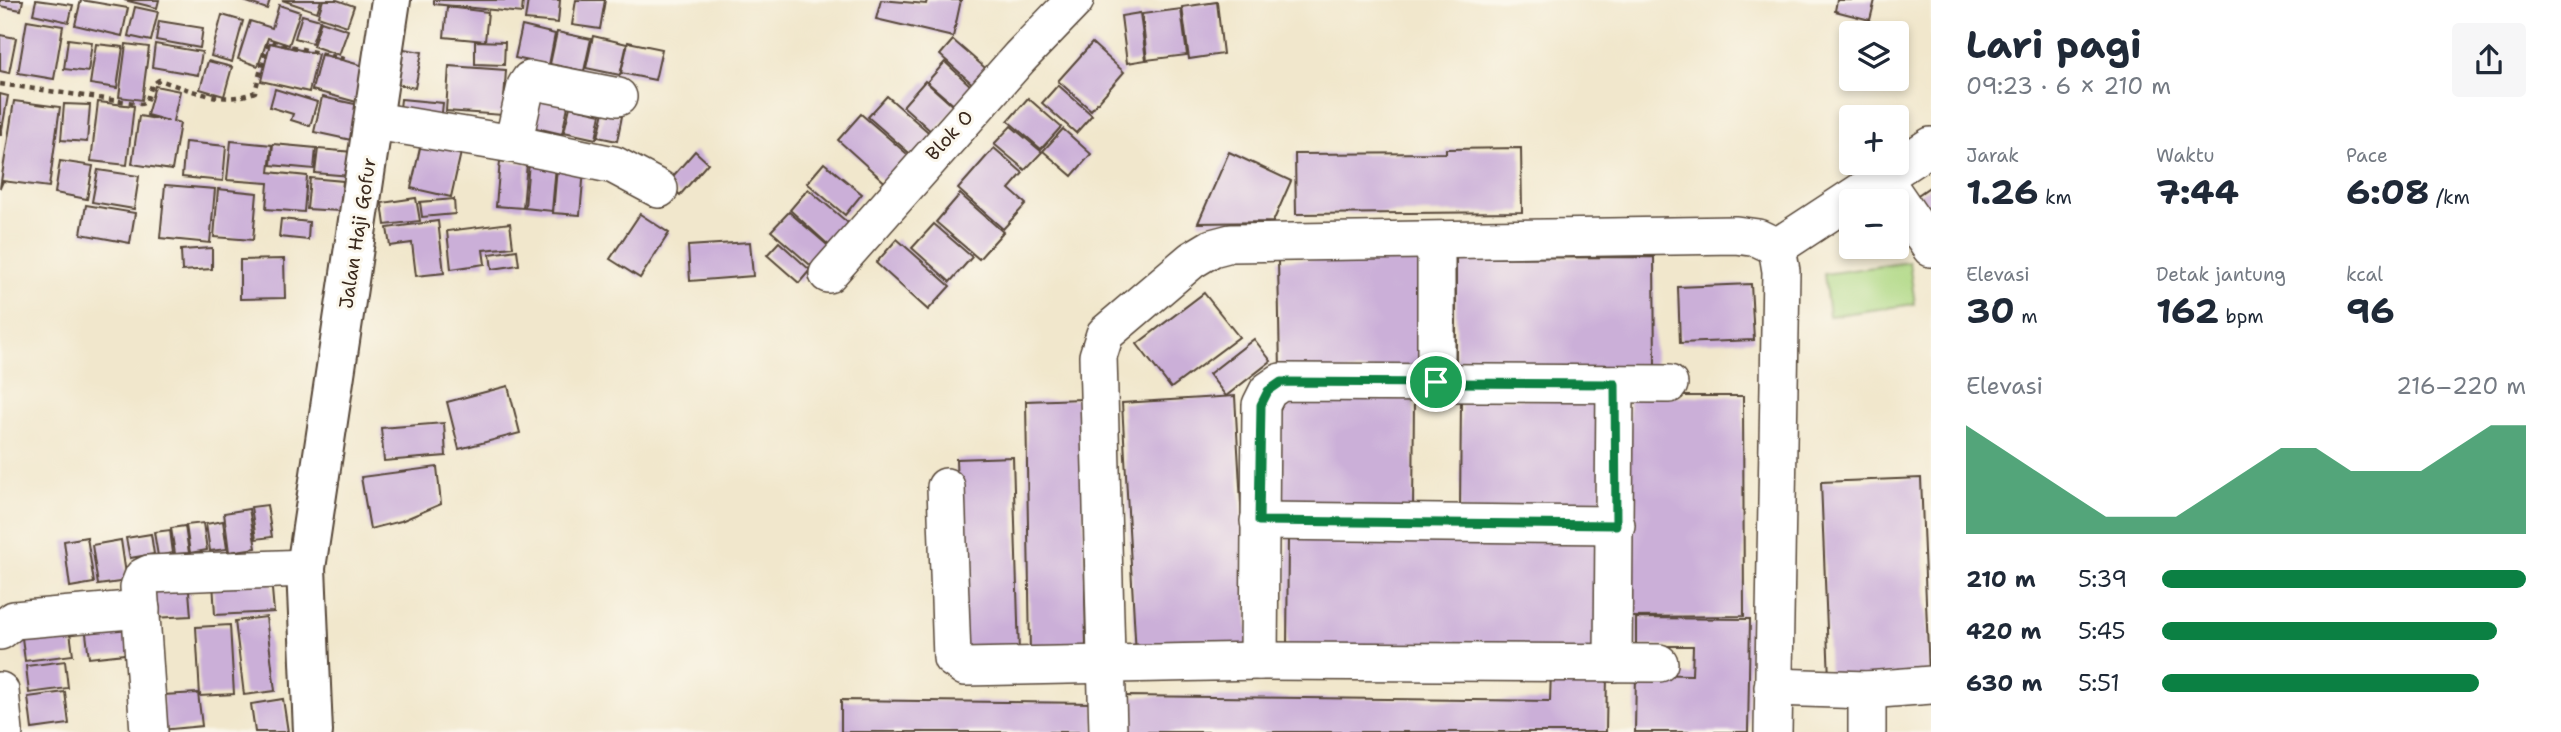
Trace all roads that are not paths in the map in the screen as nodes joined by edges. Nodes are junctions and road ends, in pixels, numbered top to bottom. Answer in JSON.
{"nodes":[{"id":1,"x":391,"y":0,"type":"edge"},
{"id":2,"x":1036,"y":6,"type":"dead end"},
{"id":3,"x":618,"y":97,"type":"dead end"},
{"id":4,"x":375,"y":121,"type":"junction"},
{"id":5,"x":513,"y":144,"type":"junction"},
{"id":6,"x":1931,"y":146,"type":"edge"},
{"id":7,"x":1883,"y":178,"type":"junction"},
{"id":8,"x":659,"y":189,"type":"dead end"},
{"id":9,"x":1436,"y":242,"type":"junction"},
{"id":10,"x":1777,"y":247,"type":"junction"},
{"id":11,"x":1931,"y":248,"type":"edge"},
{"id":12,"x":828,"y":274,"type":"dead end"},
{"id":13,"x":1436,"y":382,"type":"junction"},
{"id":14,"x":1615,"y":384,"type":"junction"},
{"id":15,"x":1669,"y":384,"type":"dead end"},
{"id":16,"x":946,"y":488,"type":"dead end"},
{"id":17,"x":1259,"y":521,"type":"junction"},
{"id":18,"x":1616,"y":525,"type":"junction"},
{"id":19,"x":306,"y":568,"type":"junction"},
{"id":20,"x":141,"y":609,"type":"junction"},
{"id":21,"x":0,"y":631,"type":"edge"},
{"id":22,"x":1259,"y":661,"type":"junction"},
{"id":23,"x":1107,"y":663,"type":"junction"},
{"id":24,"x":1614,"y":663,"type":"junction"},
{"id":25,"x":1659,"y":663,"type":"dead end"},
{"id":26,"x":1931,"y":685,"type":"edge"},
{"id":27,"x":1773,"y":687,"type":"junction"},
{"id":28,"x":1867,"y":690,"type":"junction"},
{"id":29,"x":0,"y":691,"type":"edge"},
{"id":30,"x":4,"y":732,"type":"edge"},
{"id":31,"x":149,"y":732,"type":"edge"},
{"id":32,"x":313,"y":732,"type":"edge"},
{"id":33,"x":1108,"y":732,"type":"edge"},
{"id":34,"x":1773,"y":732,"type":"edge"},
{"id":35,"x":1867,"y":732,"type":"edge"}],
"edges":[{"from":1,"to":4,"type":"street","name":"Jalan Haji Gofur"},
{"from":2,"to":12,"type":"street","name":"Blok O"},
{"from":3,"to":5,"type":"street"},
{"from":4,"to":5,"type":"street"},
{"from":4,"to":19,"type":"street","name":"Jalan Haji Gofur"},
{"from":5,"to":8,"type":"street"},
{"from":6,"to":7,"type":"street"},
{"from":7,"to":10,"type":"street"},
{"from":7,"to":11,"type":"street"},
{"from":9,"to":10,"type":"street"},
{"from":9,"to":13,"type":"street"},
{"from":9,"to":23,"type":"street"},
{"from":10,"to":27,"type":"street"},
{"from":13,"to":14,"type":"street"},
{"from":13,"to":17,"type":"street"},
{"from":14,"to":15,"type":"street"},
{"from":14,"to":18,"type":"street"},
{"from":16,"to":23,"type":"street"},
{"from":17,"to":18,"type":"street"},
{"from":17,"to":22,"type":"street"},
{"from":18,"to":24,"type":"street"},
{"from":19,"to":20,"type":"street"},
{"from":19,"to":32,"type":"street","name":"Jalan Haji Gofur"},
{"from":20,"to":21,"type":"street"},
{"from":20,"to":31,"type":"street"},
{"from":22,"to":23,"type":"street"},
{"from":22,"to":24,"type":"street"},
{"from":23,"to":33,"type":"street"},
{"from":24,"to":25,"type":"street"},
{"from":26,"to":28,"type":"street"},
{"from":27,"to":28,"type":"street"},
{"from":27,"to":34,"type":"street"},
{"from":28,"to":35,"type":"street"},
{"from":29,"to":30,"type":"street"}]}
